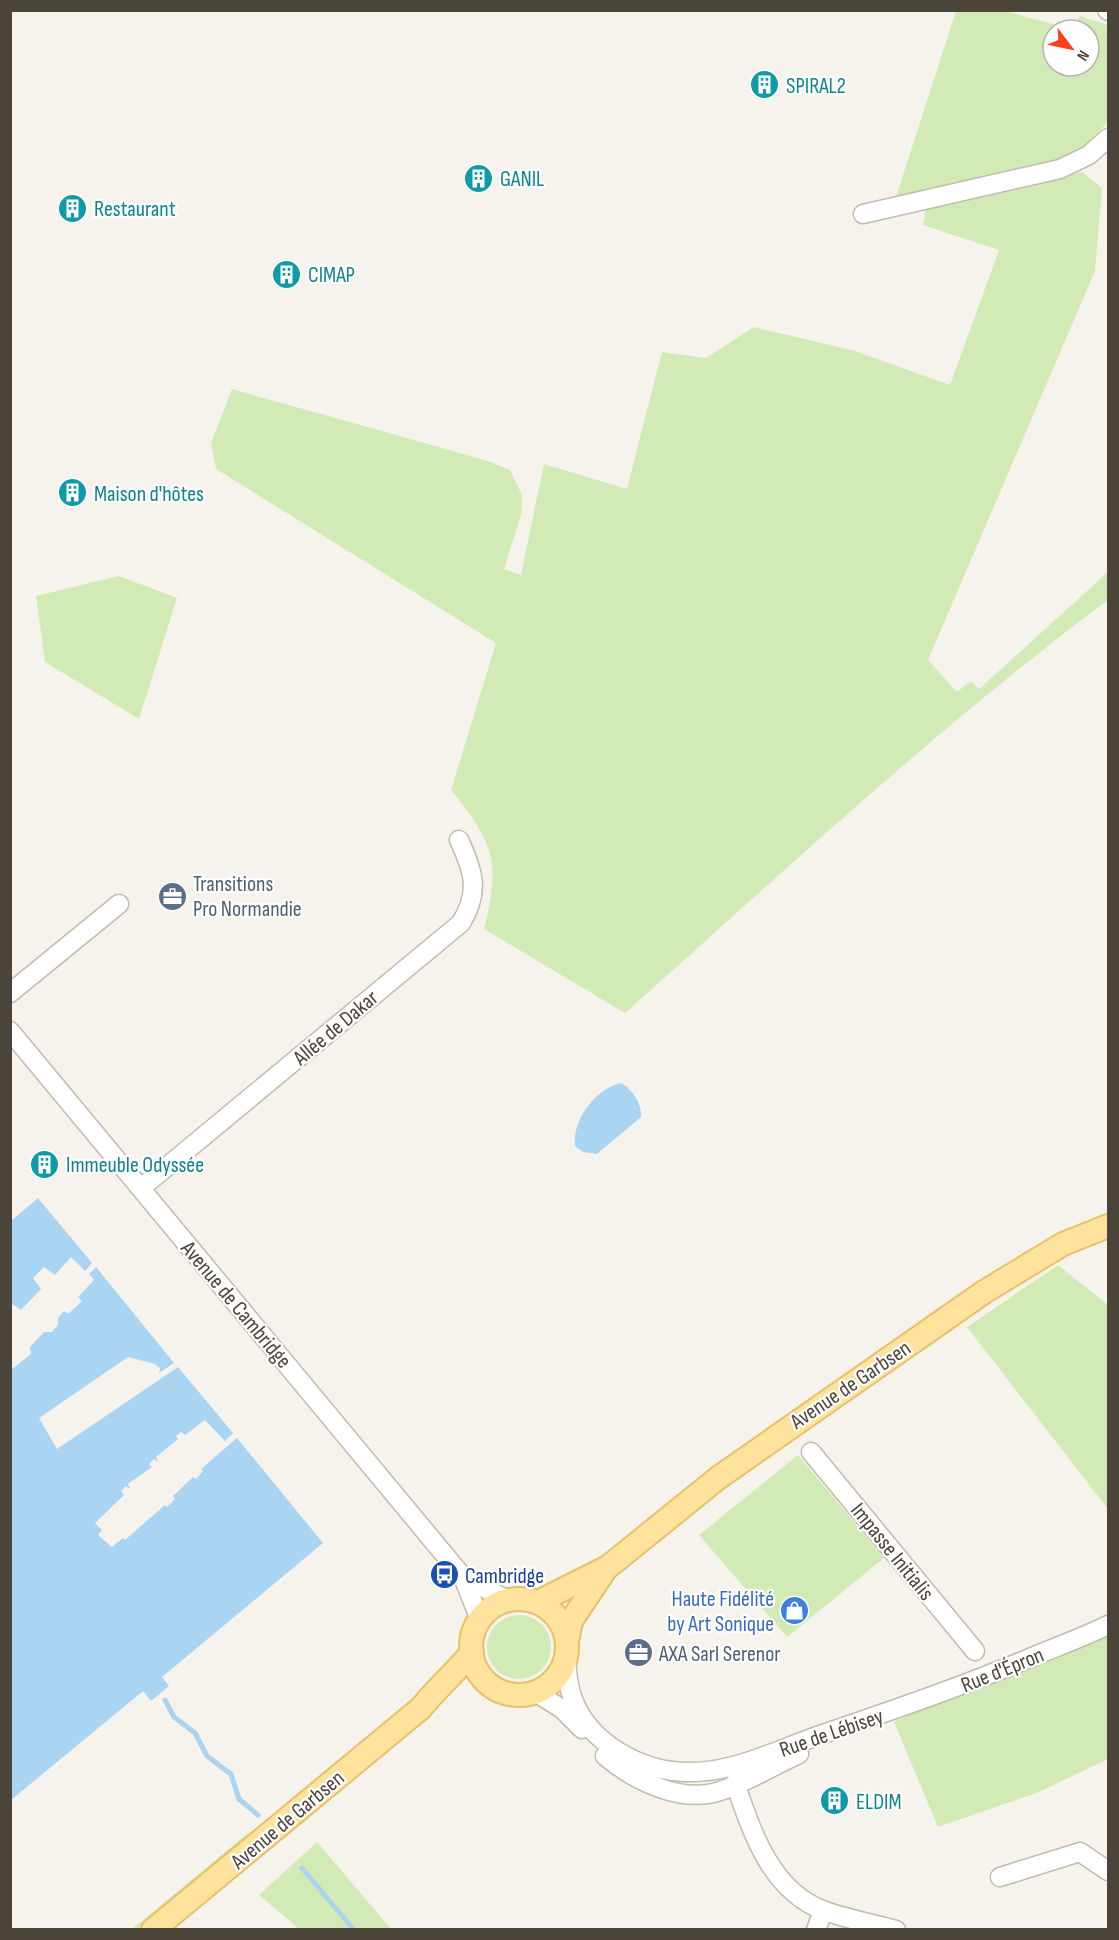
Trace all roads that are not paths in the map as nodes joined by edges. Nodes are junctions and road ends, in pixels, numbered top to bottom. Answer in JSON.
{"nodes":[{"id":1,"x":1108,"y":138,"type":"edge"},
{"id":2,"x":863,"y":213,"type":"dead end"},
{"id":3,"x":459,"y":840,"type":"dead end"},
{"id":4,"x":118,"y":904,"type":"dead end"},
{"id":5,"x":10,"y":993,"type":"edge"},
{"id":6,"x":10,"y":1031,"type":"edge"},
{"id":7,"x":141,"y":1188,"type":"junction"},
{"id":8,"x":1108,"y":1226,"type":"edge"},
{"id":9,"x":811,"y":1452,"type":"dead end"},
{"id":10,"x":608,"y":1567,"type":"junction"},
{"id":11,"x":463,"y":1577,"type":"junction"},
{"id":12,"x":507,"y":1600,"type":"junction"},
{"id":13,"x":538,"y":1602,"type":"junction"},
{"id":14,"x":480,"y":1620,"type":"junction"},
{"id":15,"x":1108,"y":1625,"type":"edge"},
{"id":16,"x":567,"y":1651,"type":"junction"},
{"id":17,"x":975,"y":1651,"type":"dead end"},
{"id":18,"x":472,"y":1652,"type":"junction"},
{"id":19,"x":492,"y":1687,"type":"junction"},
{"id":20,"x":535,"y":1692,"type":"junction"},
{"id":21,"x":421,"y":1708,"type":"junction"},
{"id":22,"x":894,"y":1710,"type":"junction"},
{"id":23,"x":806,"y":1740,"type":"junction"},
{"id":24,"x":739,"y":1765,"type":"junction"},
{"id":25,"x":648,"y":1784,"type":"junction"},
{"id":26,"x":735,"y":1784,"type":"junction"},
{"id":27,"x":1108,"y":1871,"type":"edge"},
{"id":28,"x":1000,"y":1877,"type":"dead end"},
{"id":29,"x":823,"y":1911,"type":"junction"},
{"id":30,"x":153,"y":1929,"type":"edge"},
{"id":31,"x":816,"y":1929,"type":"edge"},
{"id":32,"x":897,"y":1929,"type":"edge"}],
"edges":[{"from":1,"to":2,"type":"street"},
{"from":3,"to":7,"type":"street","name":"Allée de Dakar"},
{"from":4,"to":5,"type":"street"},
{"from":6,"to":7,"type":"street","name":"Avenue de Cambridge"},
{"from":7,"to":11,"type":"street","name":"Avenue de Cambridge"},
{"from":8,"to":10,"type":"main road","name":"Avenue de Garbsen"},
{"from":9,"to":17,"type":"street","name":"Impasse Initialis"},
{"from":10,"to":13,"type":"main road","name":"Avenue de Garbsen"},
{"from":10,"to":16,"type":"main road","name":"Avenue de Garbsen"},
{"from":11,"to":12,"type":"street","name":"Avenue de Cambridge"},
{"from":11,"to":14,"type":"street","name":"Avenue de Cambridge"},
{"from":12,"to":13,"type":"main road"},
{"from":12,"to":14,"type":"main road"},
{"from":13,"to":16,"type":"main road"},
{"from":14,"to":18,"type":"main road","name":"Avenue de Garbsen"},
{"from":15,"to":22,"type":"street","name":"Rue d'Épron"},
{"from":16,"to":20,"type":"main road","name":"Avenue de Garbsen"},
{"from":16,"to":24,"type":"street","name":"Rue de Lébisey"},
{"from":18,"to":19,"type":"main road"},
{"from":18,"to":21,"type":"main road","name":"Avenue de Garbsen"},
{"from":19,"to":20,"type":"main road","name":"Avenue de Garbsen"},
{"from":19,"to":21,"type":"main road","name":"Avenue de Garbsen"},
{"from":20,"to":25,"type":"street","name":"Rue de Lébisey"},
{"from":21,"to":30,"type":"main road","name":"Avenue de Garbsen"},
{"from":22,"to":23,"type":"street","name":"Rue de Lébisey"},
{"from":22,"to":26,"type":"street","name":"Rue de Lébisey"},
{"from":23,"to":24,"type":"street","name":"Rue de Lébisey"},
{"from":23,"to":26,"type":"street"},
{"from":24,"to":25,"type":"street"},
{"from":25,"to":26,"type":"street","name":"Rue de Lébisey"},
{"from":26,"to":29,"type":"street"},
{"from":27,"to":28,"type":"street"},
{"from":29,"to":31,"type":"street"},
{"from":29,"to":32,"type":"street"}]}
